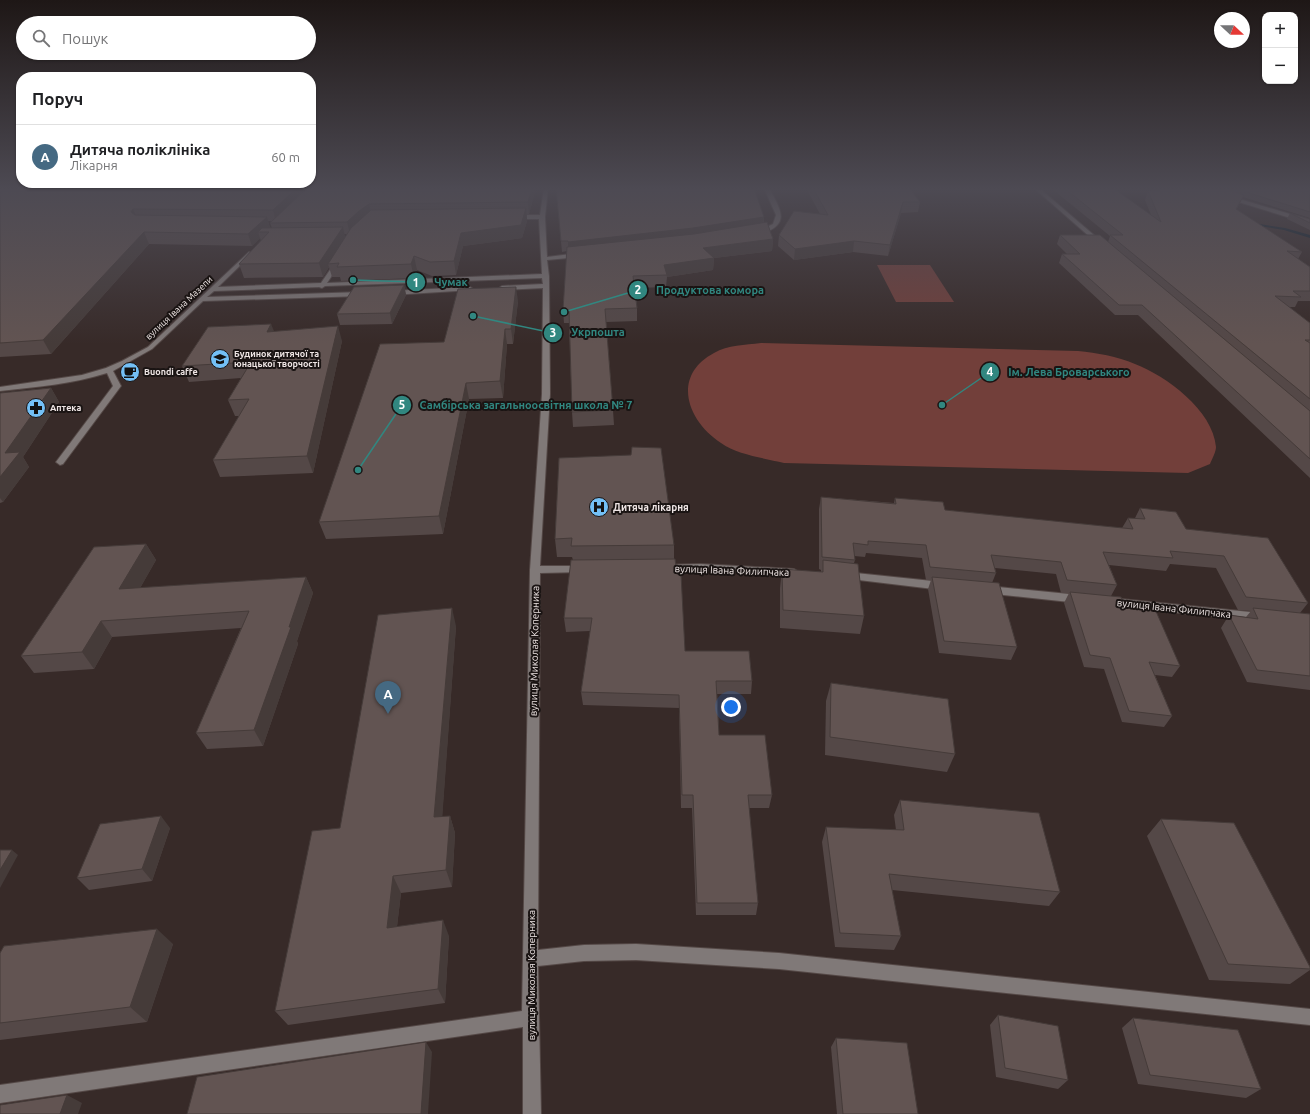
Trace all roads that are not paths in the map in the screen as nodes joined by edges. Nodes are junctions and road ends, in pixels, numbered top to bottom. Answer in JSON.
{"nodes":[{"id":1,"x":544,"y":240,"type":"edge"},
{"id":2,"x":1097,"y":240,"type":"edge"},
{"id":3,"x":255,"y":248,"type":"edge"},
{"id":4,"x":1107,"y":249,"type":"edge"},
{"id":5,"x":584,"y":254,"type":"edge"},
{"id":6,"x":342,"y":256,"type":"edge"},
{"id":7,"x":545,"y":259,"type":"junction"},
{"id":8,"x":546,"y":281,"type":"junction"},
{"id":9,"x":322,"y":286,"type":"junction"},
{"id":10,"x":491,"y":288,"type":"edge"},
{"id":11,"x":476,"y":289,"type":"edge"},
{"id":12,"x":212,"y":290,"type":"junction"},
{"id":13,"x":382,"y":293,"type":"edge"},
{"id":14,"x":367,"y":294,"type":"edge"},
{"id":15,"x":203,"y":299,"type":"junction"},
{"id":16,"x":109,"y":370,"type":"junction"},
{"id":17,"x":0,"y":389,"type":"edge"},
{"id":18,"x":60,"y":462,"type":"dead end"},
{"id":19,"x":653,"y":568,"type":"edge"},
{"id":20,"x":590,"y":569,"type":"edge"},
{"id":21,"x":535,"y":570,"type":"junction"},
{"id":22,"x":808,"y":573,"type":"edge"},
{"id":23,"x":839,"y":576,"type":"edge"},
{"id":24,"x":949,"y":586,"type":"edge"},
{"id":25,"x":980,"y":590,"type":"edge"},
{"id":26,"x":1271,"y":618,"type":"edge"},
{"id":27,"x":530,"y":959,"type":"junction"},
{"id":28,"x":1310,"y":1017,"type":"edge"},
{"id":29,"x":532,"y":1018,"type":"junction"},
{"id":30,"x":0,"y":1094,"type":"edge"},
{"id":31,"x":532,"y":1114,"type":"edge"}],
"edges":[{"from":1,"to":7,"type":"street","name":"вулиця Миколая Коперника"},
{"from":2,"to":4,"type":"street"},
{"from":3,"to":12,"type":"street","name":"вулиця Івана Мазепи"},
{"from":5,"to":7,"type":"street"},
{"from":6,"to":9,"type":"street"},
{"from":7,"to":8,"type":"street","name":"вулиця Миколая Коперника"},
{"from":8,"to":9,"type":"street"},
{"from":8,"to":10,"type":"street"},
{"from":8,"to":21,"type":"street","name":"вулиця Миколая Коперника"},
{"from":9,"to":12,"type":"street"},
{"from":11,"to":13,"type":"street"},
{"from":12,"to":15,"type":"street","name":"вулиця Івана Мазепи"},
{"from":14,"to":15,"type":"street"},
{"from":15,"to":16,"type":"street","name":"вулиця Івана Мазепи"},
{"from":16,"to":17,"type":"street","name":"вулиця Івана Мазепи"},
{"from":16,"to":18,"type":"street"},
{"from":19,"to":22,"type":"street","name":"вулиця Івана Филипчака"},
{"from":20,"to":21,"type":"street"},
{"from":21,"to":27,"type":"street","name":"вулиця Миколая Коперника"},
{"from":23,"to":24,"type":"street"},
{"from":25,"to":26,"type":"street","name":"вулиця Івана Филипчака"},
{"from":27,"to":28,"type":"street"},
{"from":27,"to":29,"type":"street","name":"вулиця Миколая Коперника"},
{"from":29,"to":30,"type":"street"},
{"from":29,"to":31,"type":"street","name":"вулиця Миколая Коперника"}]}
